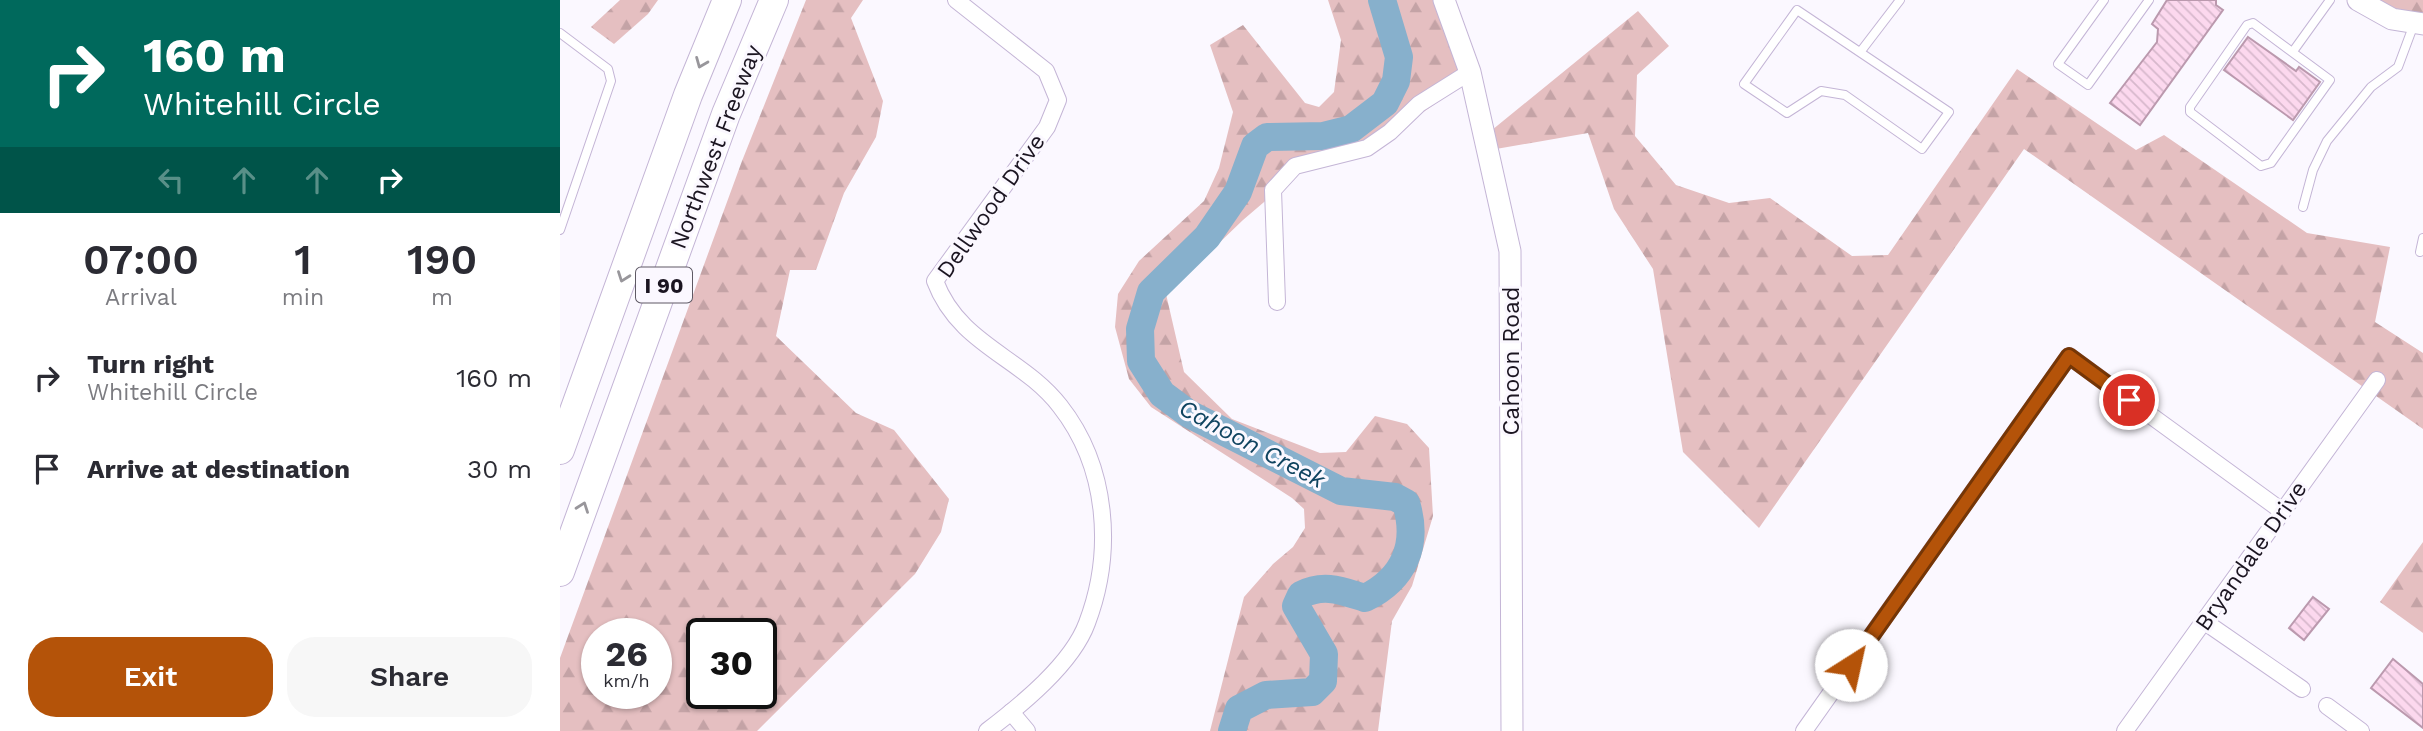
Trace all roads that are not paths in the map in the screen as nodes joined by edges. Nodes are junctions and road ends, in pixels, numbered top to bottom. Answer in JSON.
{"nodes":[{"id":1,"x":727,"y":0,"type":"edge"},
{"id":2,"x":774,"y":0,"type":"edge"},
{"id":3,"x":956,"y":0,"type":"edge"},
{"id":4,"x":1444,"y":0,"type":"edge"},
{"id":5,"x":1900,"y":0,"type":"edge"},
{"id":6,"x":2104,"y":0,"type":"edge"},
{"id":7,"x":2148,"y":0,"type":"edge"},
{"id":8,"x":2330,"y":0,"type":"edge"},
{"id":9,"x":2358,"y":0,"type":"edge"},
{"id":10,"x":2419,"y":24,"type":"edge"},
{"id":11,"x":560,"y":33,"type":"edge"},
{"id":12,"x":2294,"y":50,"type":"junction"},
{"id":13,"x":1861,"y":51,"type":"junction"},
{"id":14,"x":1470,"y":72,"type":"junction"},
{"id":15,"x":2303,"y":207,"type":"dead end"},
{"id":16,"x":560,"y":230,"type":"edge"},
{"id":17,"x":2423,"y":238,"type":"edge"},
{"id":18,"x":2420,"y":252,"type":"dead end"},
{"id":19,"x":1278,"y":302,"type":"dead end"},
{"id":20,"x":2377,"y":380,"type":"dead end"},
{"id":21,"x":560,"y":450,"type":"edge"},
{"id":22,"x":2282,"y":511,"type":"junction"},
{"id":23,"x":560,"y":572,"type":"edge"},
{"id":24,"x":2205,"y":622,"type":"junction"},
{"id":25,"x":2302,"y":689,"type":"dead end"},
{"id":26,"x":2327,"y":706,"type":"dead end"},
{"id":27,"x":1011,"y":712,"type":"junction"},
{"id":28,"x":987,"y":731,"type":"edge"},
{"id":29,"x":1027,"y":731,"type":"edge"},
{"id":30,"x":1512,"y":731,"type":"edge"},
{"id":31,"x":1804,"y":731,"type":"edge"},
{"id":32,"x":2125,"y":731,"type":"edge"},
{"id":33,"x":2361,"y":731,"type":"edge"}],
"edges":[{"from":1,"to":21,"type":"highway","name":"Northwest Freeway","number":"I 90","one_way":true},
{"from":23,"to":2,"type":"highway","name":"Northwest Freeway","number":"I 90","one_way":true},
{"from":3,"to":27,"type":"street","name":"Dellwood Drive"},
{"from":4,"to":14,"type":"street","name":"Cahoon Road"},
{"from":5,"to":13,"type":"lane"},
{"from":6,"to":7,"type":"lane"},
{"from":8,"to":12,"type":"lane"},
{"from":9,"to":10,"type":"street"},
{"from":10,"to":15,"type":"lane"},
{"from":11,"to":16,"type":"lane"},
{"from":12,"to":12,"type":"lane"},
{"from":13,"to":13,"type":"lane"},
{"from":14,"to":19,"type":"street"},
{"from":14,"to":30,"type":"street","name":"Cahoon Road"},
{"from":17,"to":18,"type":"lane"},
{"from":20,"to":22,"type":"street","name":"Bryandale Drive"},
{"from":22,"to":24,"type":"street","name":"Bryandale Drive"},
{"from":22,"to":31,"type":"street"},
{"from":24,"to":25,"type":"street"},
{"from":24,"to":32,"type":"street","name":"Bryandale Drive"},
{"from":26,"to":33,"type":"street"},
{"from":27,"to":28,"type":"street","name":"Dellwood Drive"},
{"from":27,"to":29,"type":"street"}]}
